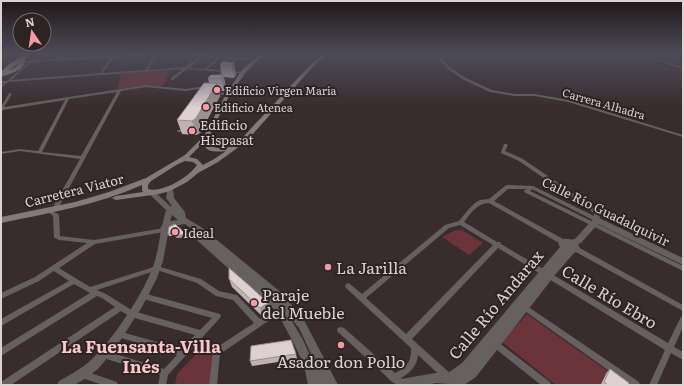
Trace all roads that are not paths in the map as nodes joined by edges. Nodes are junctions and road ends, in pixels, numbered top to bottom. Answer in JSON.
{"nodes":[{"id":1,"x":116,"y":72,"type":"edge"},
{"id":2,"x":183,"y":72,"type":"edge"},
{"id":3,"x":221,"y":72,"type":"edge"},
{"id":4,"x":233,"y":72,"type":"edge"},
{"id":5,"x":304,"y":72,"type":"edge"},
{"id":6,"x":455,"y":72,"type":"edge"},
{"id":7,"x":101,"y":73,"type":"joint"},
{"id":8,"x":243,"y":73,"type":"joint"},
{"id":9,"x":3,"y":75,"type":"edge"},
{"id":10,"x":172,"y":80,"type":"dead end"},
{"id":11,"x":1,"y":82,"type":"edge"},
{"id":12,"x":213,"y":82,"type":"edge"},
{"id":13,"x":1,"y":87,"type":"edge"},
{"id":14,"x":120,"y":90,"type":"junction"},
{"id":15,"x":198,"y":93,"type":"edge"},
{"id":16,"x":210,"y":93,"type":"edge"},
{"id":17,"x":10,"y":94,"type":"dead end"},
{"id":18,"x":228,"y":94,"type":"junction"},
{"id":19,"x":68,"y":98,"type":"junction"},
{"id":20,"x":1,"y":109,"type":"edge"},
{"id":21,"x":187,"y":121,"type":"edge"},
{"id":22,"x":178,"y":131,"type":"dead end"},
{"id":23,"x":683,"y":136,"type":"edge"},
{"id":24,"x":206,"y":137,"type":"junction"},
{"id":25,"x":235,"y":145,"type":"junction"},
{"id":26,"x":506,"y":146,"type":"dead end"},
{"id":27,"x":40,"y":152,"type":"junction"},
{"id":28,"x":227,"y":152,"type":"junction"},
{"id":29,"x":1,"y":153,"type":"edge"},
{"id":30,"x":83,"y":158,"type":"junction"},
{"id":31,"x":197,"y":161,"type":"junction"},
{"id":32,"x":176,"y":163,"type":"junction"},
{"id":33,"x":195,"y":172,"type":"junction"},
{"id":34,"x":151,"y":178,"type":"junction"},
{"id":35,"x":170,"y":189,"type":"junction"},
{"id":36,"x":151,"y":193,"type":"junction"},
{"id":37,"x":487,"y":200,"type":"junction"},
{"id":38,"x":170,"y":208,"type":"junction"},
{"id":39,"x":54,"y":211,"type":"junction"},
{"id":40,"x":1,"y":220,"type":"edge"},
{"id":41,"x":182,"y":220,"type":"junction"},
{"id":42,"x":595,"y":222,"type":"junction"},
{"id":43,"x":462,"y":223,"type":"junction"},
{"id":44,"x":1,"y":224,"type":"edge"},
{"id":45,"x":164,"y":229,"type":"junction"},
{"id":46,"x":94,"y":242,"type":"junction"},
{"id":47,"x":498,"y":244,"type":"junction"},
{"id":48,"x":569,"y":247,"type":"junction"},
{"id":49,"x":683,"y":262,"type":"edge"},
{"id":50,"x":55,"y":268,"type":"junction"},
{"id":51,"x":157,"y":268,"type":"junction"},
{"id":52,"x":683,"y":269,"type":"edge"},
{"id":53,"x":546,"y":274,"type":"junction"},
{"id":54,"x":74,"y":281,"type":"junction"},
{"id":55,"x":348,"y":286,"type":"dead end"},
{"id":56,"x":89,"y":290,"type":"junction"},
{"id":57,"x":96,"y":293,"type":"junction"},
{"id":58,"x":1,"y":296,"type":"edge"},
{"id":59,"x":143,"y":296,"type":"junction"},
{"id":60,"x":362,"y":298,"type":"junction"},
{"id":61,"x":524,"y":306,"type":"junction"},
{"id":62,"x":121,"y":307,"type":"junction"},
{"id":63,"x":284,"y":307,"type":"junction"},
{"id":64,"x":683,"y":308,"type":"edge"},
{"id":65,"x":131,"y":314,"type":"junction"},
{"id":66,"x":683,"y":319,"type":"edge"},
{"id":67,"x":1,"y":323,"type":"edge"},
{"id":68,"x":259,"y":323,"type":"junction"},
{"id":69,"x":341,"y":330,"type":"dead end"},
{"id":70,"x":118,"y":334,"type":"junction"},
{"id":71,"x":202,"y":334,"type":"junction"},
{"id":72,"x":407,"y":338,"type":"junction"},
{"id":73,"x":495,"y":344,"type":"junction"},
{"id":74,"x":414,"y":346,"type":"junction"},
{"id":75,"x":670,"y":348,"type":"junction"},
{"id":76,"x":1,"y":352,"type":"edge"},
{"id":77,"x":315,"y":352,"type":"junction"},
{"id":78,"x":184,"y":353,"type":"junction"},
{"id":79,"x":102,"y":354,"type":"junction"},
{"id":80,"x":683,"y":356,"type":"edge"},
{"id":81,"x":165,"y":373,"type":"junction"},
{"id":82,"x":81,"y":374,"type":"junction"},
{"id":83,"x":400,"y":383,"type":"edge"},
{"id":84,"x":454,"y":383,"type":"edge"},
{"id":85,"x":4,"y":385,"type":"edge"},
{"id":86,"x":63,"y":385,"type":"edge"},
{"id":87,"x":114,"y":385,"type":"edge"},
{"id":88,"x":162,"y":385,"type":"edge"},
{"id":89,"x":213,"y":385,"type":"edge"},
{"id":90,"x":314,"y":385,"type":"edge"},
{"id":91,"x":321,"y":385,"type":"edge"},
{"id":92,"x":332,"y":385,"type":"edge"},
{"id":93,"x":547,"y":385,"type":"edge"},
{"id":94,"x":636,"y":385,"type":"edge"},
{"id":95,"x":653,"y":385,"type":"edge"}],
"edges":[{"from":1,"to":7,"type":"street"},
{"from":2,"to":10,"type":"street"},
{"from":3,"to":12,"type":"street"},
{"from":4,"to":8,"type":"street"},
{"from":5,"to":25,"type":"main road"},
{"from":6,"to":23,"type":"street","name":"Carrera Alhadra"},
{"from":7,"to":9,"type":"street"},
{"from":8,"to":18,"type":"main road"},
{"from":9,"to":11,"type":"street"},
{"from":9,"to":13,"type":"street"},
{"from":14,"to":15,"type":"street"},
{"from":14,"to":19,"type":"street"},
{"from":14,"to":30,"type":"street"},
{"from":16,"to":18,"type":"street"},
{"from":17,"to":20,"type":"street"},
{"from":18,"to":24,"type":"main road"},
{"from":19,"to":20,"type":"street"},
{"from":19,"to":27,"type":"street"},
{"from":21,"to":22,"type":"street"},
{"from":24,"to":25,"type":"main road"},
{"from":24,"to":31,"type":"main road"},
{"from":24,"to":32,"type":"main road","name":"Carretera Viator"},
{"from":25,"to":28,"type":"main road"},
{"from":26,"to":42,"type":"street"},
{"from":27,"to":29,"type":"street"},
{"from":27,"to":30,"type":"street"},
{"from":28,"to":31,"type":"main road"},
{"from":28,"to":33,"type":"main road"},
{"from":30,"to":39,"type":"street"},
{"from":31,"to":32,"type":"main road"},
{"from":31,"to":33,"type":"main road"},
{"from":32,"to":34,"type":"main road","name":"Carretera Viator"},
{"from":33,"to":35,"type":"main road"},
{"from":34,"to":36,"type":"main road"},
{"from":34,"to":39,"type":"main road","name":"Carretera Viator"},
{"from":35,"to":36,"type":"main road","name":"Carretera Viator"},
{"from":35,"to":41,"type":"street"},
{"from":36,"to":38,"type":"street"},
{"from":36,"to":39,"type":"main road","name":"Carretera Viator"},
{"from":37,"to":42,"type":"street","name":"Calle Río Guadalquivir"},
{"from":37,"to":43,"type":"street"},
{"from":37,"to":48,"type":"street"},
{"from":38,"to":41,"type":"street"},
{"from":38,"to":45,"type":"street"},
{"from":39,"to":40,"type":"main road","name":"Carretera Viator"},
{"from":39,"to":44,"type":"main road","name":"Carretera Viator"},
{"from":39,"to":46,"type":"street"},
{"from":41,"to":45,"type":"street"},
{"from":41,"to":63,"type":"street"},
{"from":42,"to":48,"type":"street","name":"Calle Río Andarax"},
{"from":42,"to":49,"type":"street","name":"Calle Río Guadalquivir"},
{"from":42,"to":52,"type":"street","name":"Calle Río Guadalquivir"},
{"from":43,"to":47,"type":"street","name":"Calle Río Ebro"},
{"from":43,"to":60,"type":"street"},
{"from":45,"to":46,"type":"street"},
{"from":45,"to":51,"type":"street"},
{"from":46,"to":50,"type":"street"},
{"from":47,"to":53,"type":"street","name":"Calle Río Ebro"},
{"from":47,"to":72,"type":"street"},
{"from":48,"to":53,"type":"street","name":"Calle Río Andarax"},
{"from":48,"to":64,"type":"street"},
{"from":50,"to":54,"type":"street"},
{"from":50,"to":58,"type":"street"},
{"from":51,"to":56,"type":"street"},
{"from":51,"to":59,"type":"street"},
{"from":51,"to":68,"type":"street"},
{"from":53,"to":61,"type":"street","name":"Calle Río Andarax"},
{"from":53,"to":75,"type":"street","name":"Calle Río Ebro"},
{"from":53,"to":84,"type":"street","name":"Calle Río Andarax"},
{"from":54,"to":56,"type":"street"},
{"from":54,"to":67,"type":"street"},
{"from":55,"to":60,"type":"street"},
{"from":56,"to":57,"type":"street"},
{"from":57,"to":62,"type":"street"},
{"from":57,"to":76,"type":"street"},
{"from":59,"to":65,"type":"street"},
{"from":59,"to":71,"type":"street"},
{"from":60,"to":72,"type":"street"},
{"from":61,"to":73,"type":"street","name":"Calle Río Andarax"},
{"from":61,"to":94,"type":"street"},
{"from":62,"to":65,"type":"street"},
{"from":62,"to":85,"type":"street"},
{"from":63,"to":68,"type":"street"},
{"from":63,"to":77,"type":"street"},
{"from":63,"to":90,"type":"street"},
{"from":65,"to":70,"type":"street"},
{"from":65,"to":71,"type":"street"},
{"from":66,"to":75,"type":"street"},
{"from":68,"to":89,"type":"street"},
{"from":69,"to":83,"type":"street"},
{"from":70,"to":78,"type":"street"},
{"from":70,"to":79,"type":"street"},
{"from":71,"to":78,"type":"street"},
{"from":72,"to":74,"type":"street"},
{"from":73,"to":84,"type":"street","name":"Calle Río Andarax"},
{"from":73,"to":93,"type":"street"},
{"from":74,"to":83,"type":"street"},
{"from":74,"to":84,"type":"street"},
{"from":75,"to":80,"type":"street","name":"Calle Río Ebro"},
{"from":75,"to":95,"type":"street"},
{"from":77,"to":91,"type":"street"},
{"from":77,"to":92,"type":"street"},
{"from":78,"to":81,"type":"street"},
{"from":79,"to":81,"type":"street"},
{"from":79,"to":82,"type":"street"},
{"from":81,"to":88,"type":"street"},
{"from":82,"to":86,"type":"street"},
{"from":82,"to":87,"type":"street"},
{"from":83,"to":84,"type":"street","name":"Calle Río Andarax"}]}
